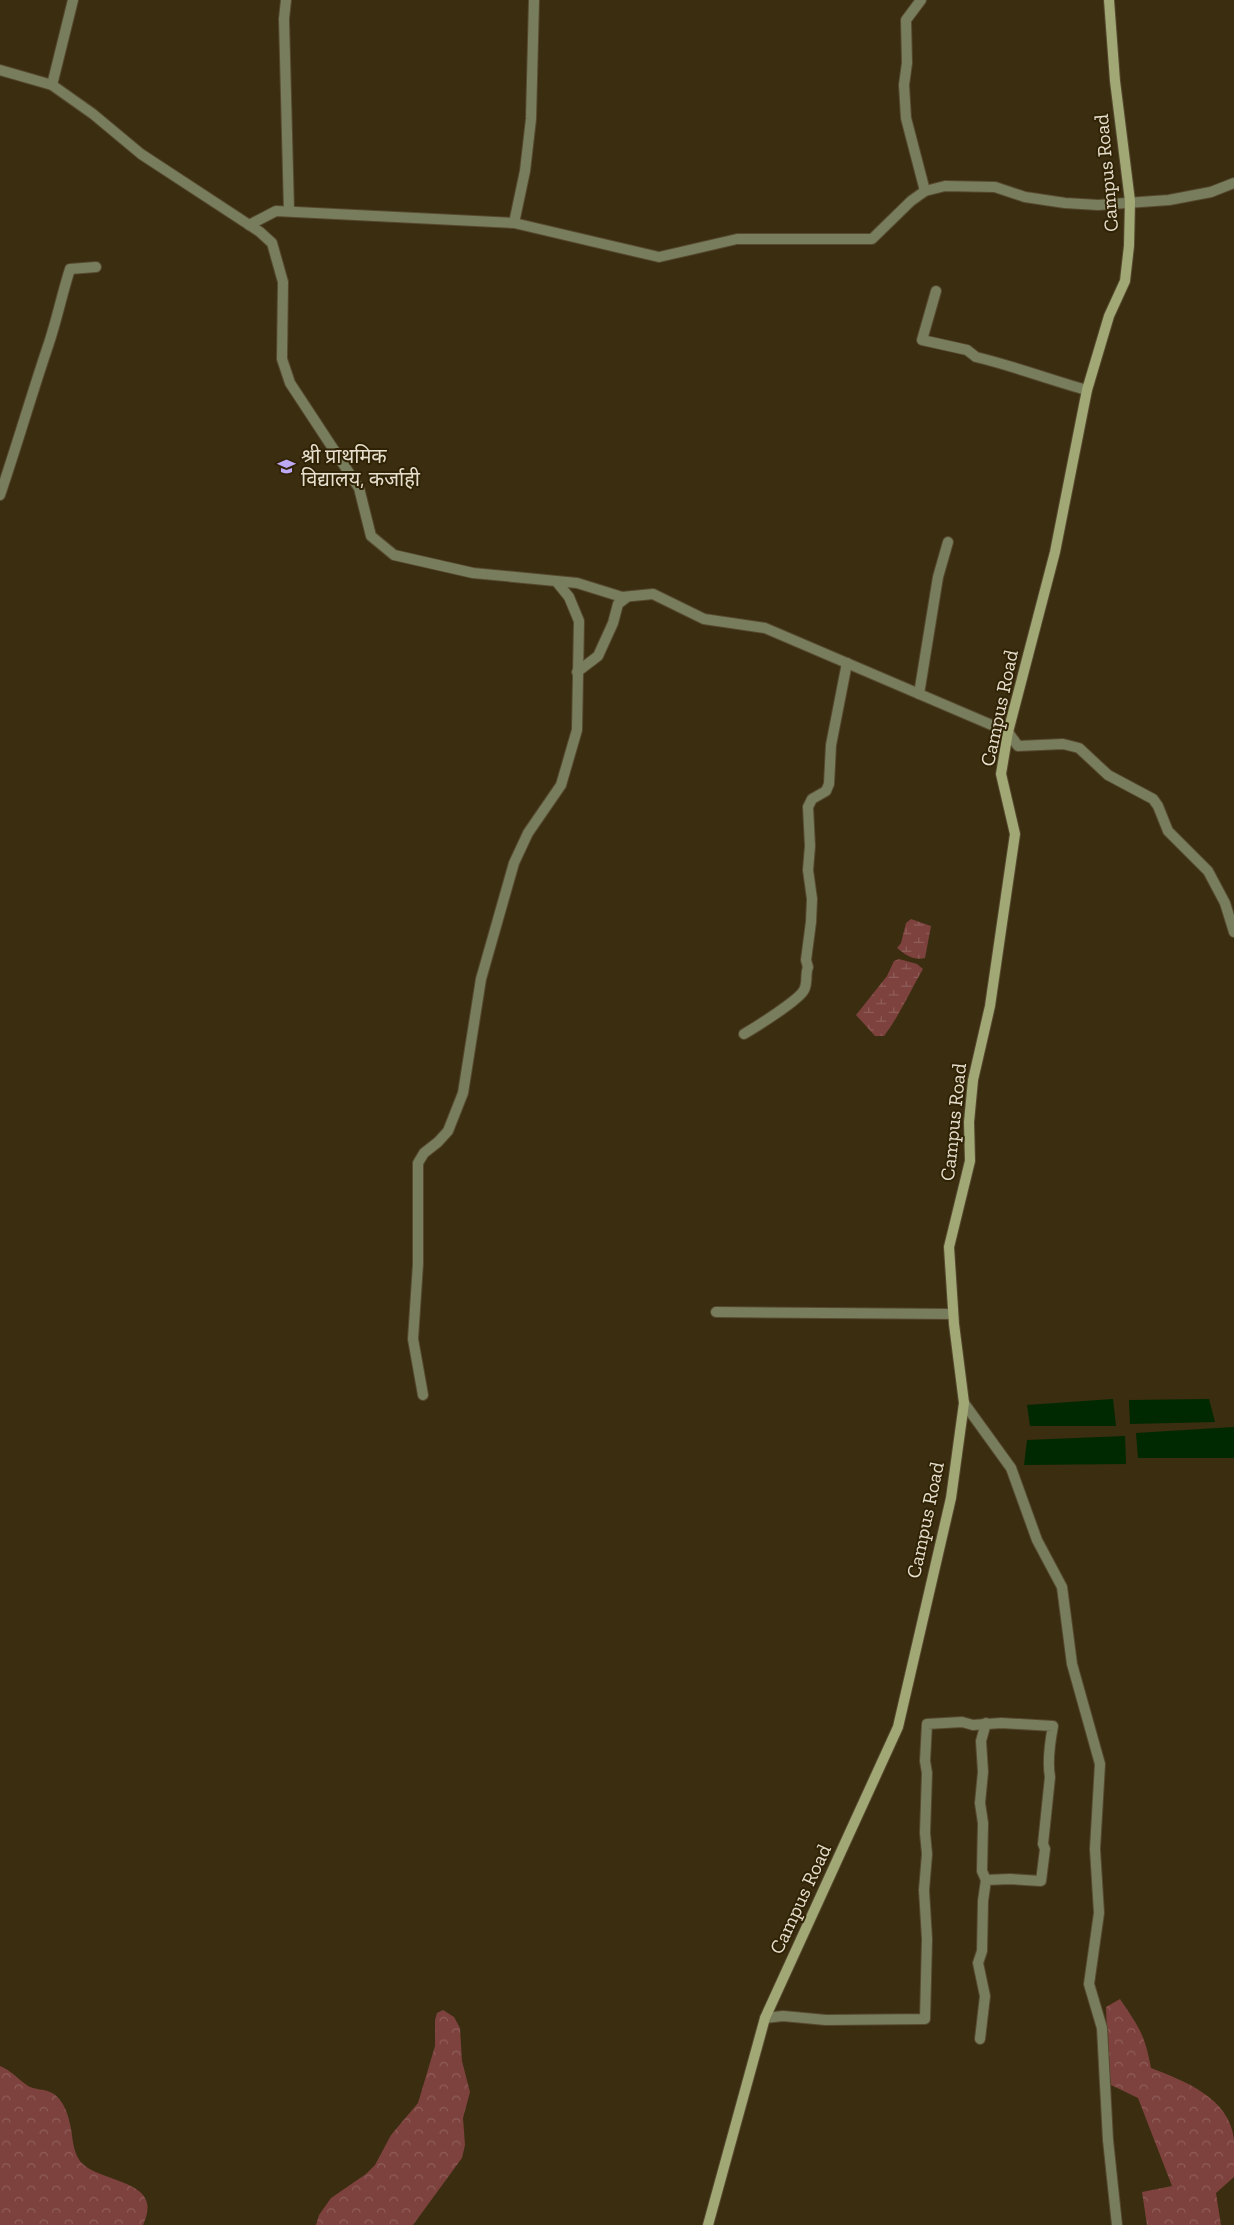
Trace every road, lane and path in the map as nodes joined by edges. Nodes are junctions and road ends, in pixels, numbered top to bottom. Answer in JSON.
{"nodes":[{"id":1,"x":73,"y":0,"type":"edge"},
{"id":2,"x":286,"y":0,"type":"edge"},
{"id":3,"x":534,"y":0,"type":"edge"},
{"id":4,"x":921,"y":0,"type":"edge"},
{"id":5,"x":1109,"y":0,"type":"edge"},
{"id":6,"x":0,"y":70,"type":"edge"},
{"id":7,"x":52,"y":85,"type":"junction"},
{"id":8,"x":1234,"y":183,"type":"edge"},
{"id":9,"x":925,"y":191,"type":"junction"},
{"id":10,"x":1130,"y":201,"type":"junction"},
{"id":11,"x":289,"y":212,"type":"junction"},
{"id":12,"x":514,"y":223,"type":"junction"},
{"id":13,"x":249,"y":225,"type":"junction"},
{"id":14,"x":96,"y":267,"type":"dead end"},
{"id":15,"x":936,"y":291,"type":"dead end"},
{"id":16,"x":1087,"y":390,"type":"junction"},
{"id":17,"x":0,"y":495,"type":"edge"},
{"id":18,"x":948,"y":542,"type":"dead end"},
{"id":19,"x":556,"y":581,"type":"junction"},
{"id":20,"x":627,"y":597,"type":"junction"},
{"id":21,"x":847,"y":663,"type":"junction"},
{"id":22,"x":577,"y":672,"type":"junction"},
{"id":23,"x":919,"y":694,"type":"junction"},
{"id":24,"x":1008,"y":732,"type":"junction"},
{"id":25,"x":1234,"y":932,"type":"edge"},
{"id":26,"x":744,"y":1034,"type":"dead end"},
{"id":27,"x":716,"y":1312,"type":"dead end"},
{"id":28,"x":953,"y":1314,"type":"junction"},
{"id":29,"x":423,"y":1395,"type":"dead end"},
{"id":30,"x":964,"y":1403,"type":"junction"},
{"id":31,"x":986,"y":1723,"type":"junction"},
{"id":32,"x":986,"y":1880,"type":"junction"},
{"id":33,"x":765,"y":2018,"type":"junction"},
{"id":34,"x":980,"y":2039,"type":"dead end"},
{"id":35,"x":708,"y":2225,"type":"edge"},
{"id":36,"x":1117,"y":2225,"type":"edge"}],
"edges":[{"from":1,"to":7,"type":"street"},
{"from":2,"to":11,"type":"street"},
{"from":3,"to":12,"type":"street"},
{"from":4,"to":9,"type":"street"},
{"from":5,"to":10,"type":"street","name":"Campus Road"},
{"from":6,"to":7,"type":"street"},
{"from":7,"to":13,"type":"street"},
{"from":8,"to":10,"type":"street"},
{"from":9,"to":10,"type":"street"},
{"from":9,"to":12,"type":"street"},
{"from":10,"to":16,"type":"street","name":"Campus Road"},
{"from":11,"to":12,"type":"street"},
{"from":11,"to":13,"type":"street"},
{"from":13,"to":19,"type":"street"},
{"from":14,"to":17,"type":"street"},
{"from":15,"to":16,"type":"street"},
{"from":16,"to":24,"type":"street","name":"Campus Road"},
{"from":18,"to":23,"type":"street"},
{"from":19,"to":20,"type":"street"},
{"from":19,"to":22,"type":"street"},
{"from":20,"to":21,"type":"street"},
{"from":20,"to":22,"type":"street"},
{"from":21,"to":23,"type":"street"},
{"from":21,"to":26,"type":"street"},
{"from":22,"to":29,"type":"street"},
{"from":23,"to":24,"type":"street"},
{"from":24,"to":25,"type":"street"},
{"from":24,"to":28,"type":"street","name":"Campus Road"},
{"from":27,"to":28,"type":"street"},
{"from":28,"to":30,"type":"street","name":"Campus Road"},
{"from":30,"to":33,"type":"street","name":"Campus Road"},
{"from":30,"to":36,"type":"street"},
{"from":31,"to":32,"type":"street"},
{"from":31,"to":32,"type":"street"},
{"from":31,"to":33,"type":"street"},
{"from":32,"to":34,"type":"street"},
{"from":33,"to":35,"type":"street","name":"Campus Road"}]}
